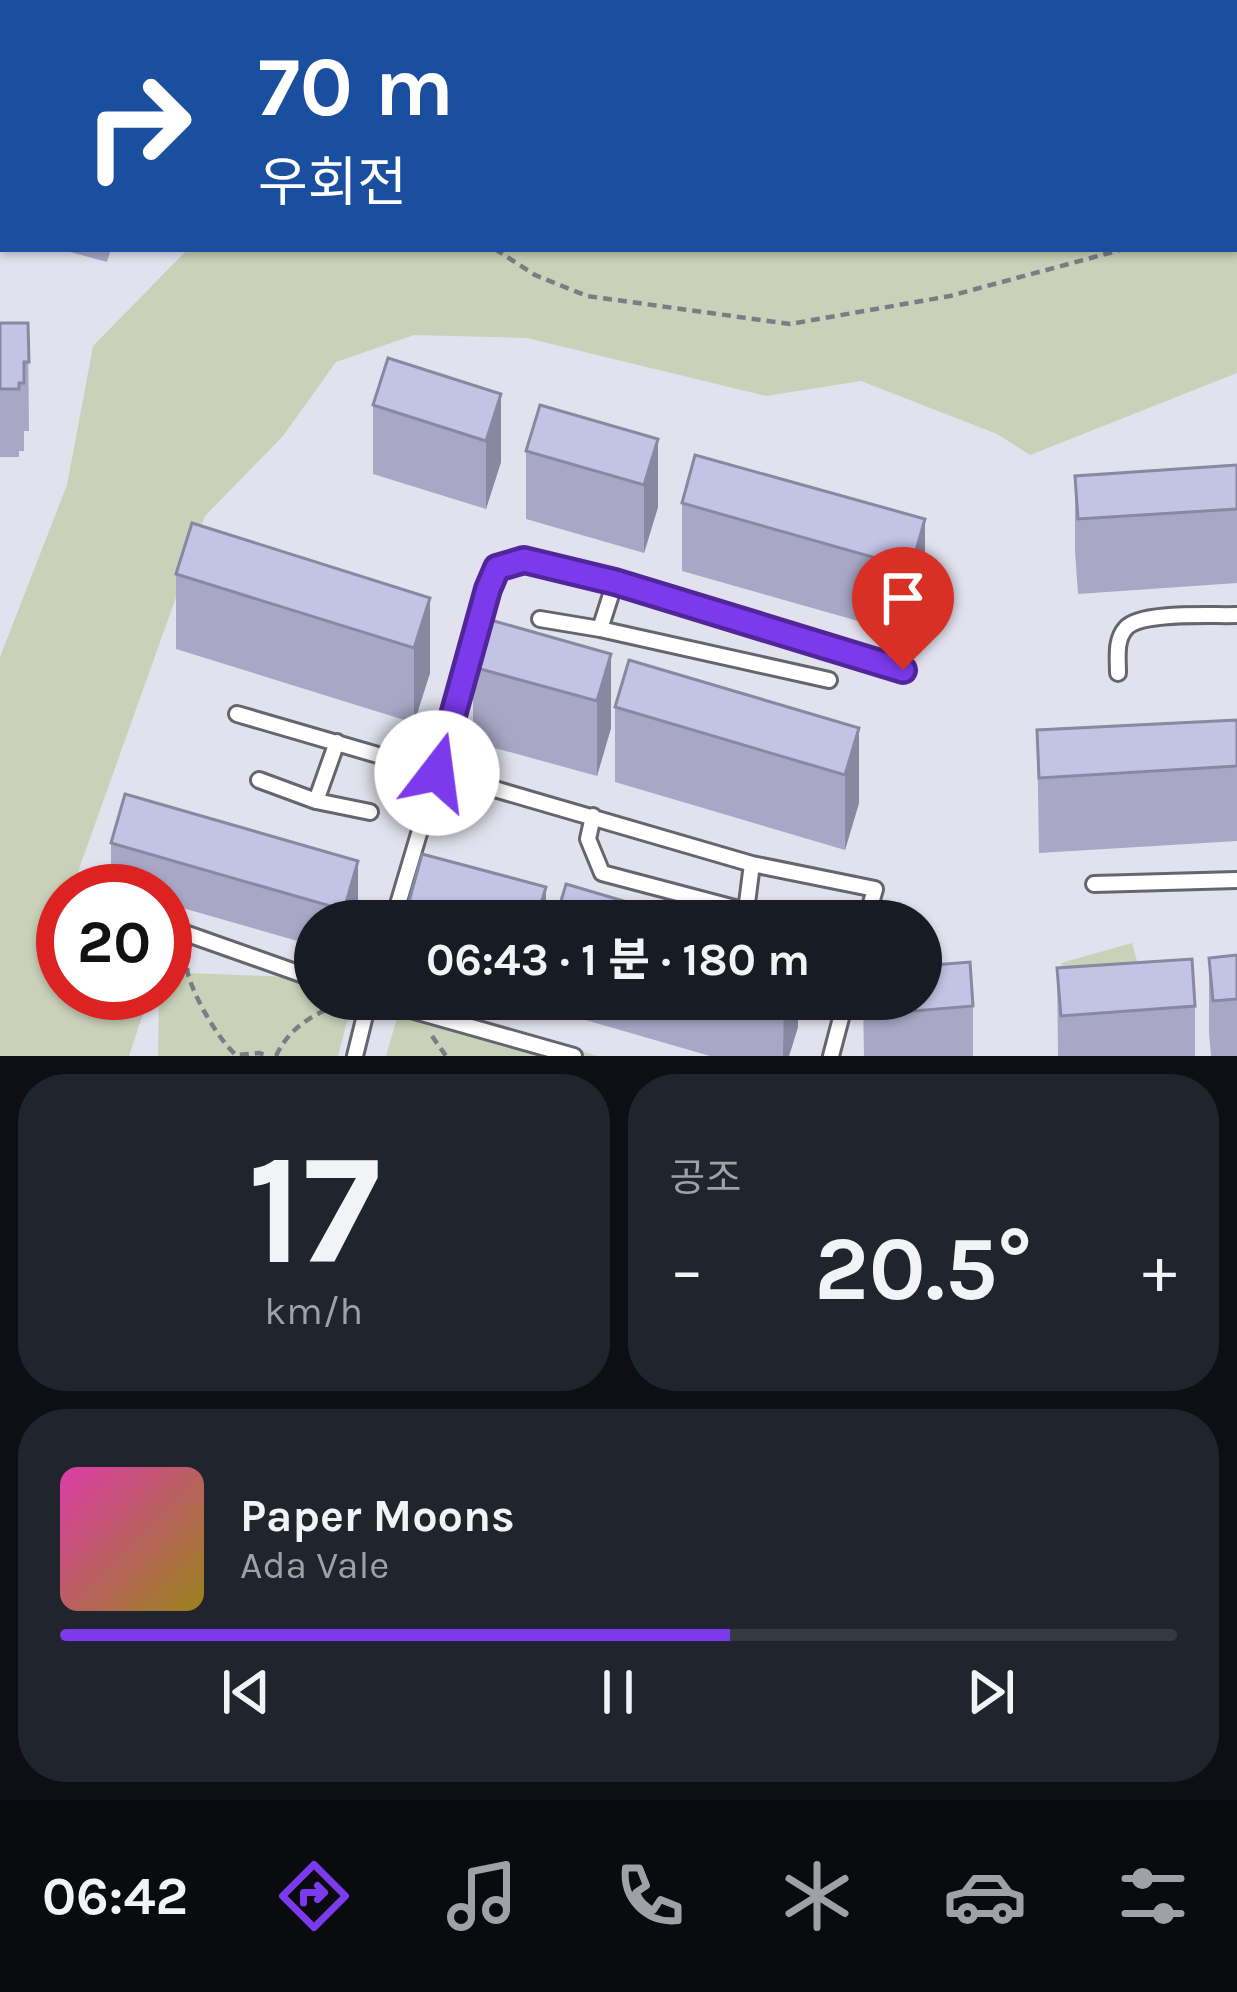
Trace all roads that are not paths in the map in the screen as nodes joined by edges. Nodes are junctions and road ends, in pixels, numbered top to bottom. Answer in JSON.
{"nodes":[{"id":1,"x":615,"y":582,"type":"junction"},
{"id":2,"x":1237,"y":615,"type":"edge"},
{"id":3,"x":540,"y":619,"type":"dead end"},
{"id":4,"x":601,"y":629,"type":"junction"},
{"id":5,"x":903,"y":670,"type":"dead end"},
{"id":6,"x":1118,"y":673,"type":"dead end"},
{"id":7,"x":829,"y":680,"type":"dead end"},
{"id":8,"x":237,"y":714,"type":"dead end"},
{"id":9,"x":338,"y":742,"type":"junction"},
{"id":10,"x":437,"y":773,"type":"junction"},
{"id":11,"x":259,"y":780,"type":"dead end"},
{"id":12,"x":316,"y":801,"type":"junction"},
{"id":13,"x":370,"y":812,"type":"dead end"},
{"id":14,"x":592,"y":816,"type":"junction"},
{"id":15,"x":752,"y":864,"type":"junction"},
{"id":16,"x":1237,"y":880,"type":"edge"},
{"id":17,"x":1094,"y":884,"type":"dead end"},
{"id":18,"x":399,"y":900,"type":"edge"},
{"id":19,"x":707,"y":900,"type":"edge"},
{"id":20,"x":747,"y":900,"type":"edge"},
{"id":21,"x":872,"y":900,"type":"edge"},
{"id":22,"x":192,"y":935,"type":"edge"},
{"id":23,"x":294,"y":971,"type":"edge"},
{"id":24,"x":365,"y":1020,"type":"edge"},
{"id":25,"x":446,"y":1020,"type":"edge"},
{"id":26,"x":840,"y":1020,"type":"edge"},
{"id":27,"x":355,"y":1056,"type":"edge"},
{"id":28,"x":574,"y":1056,"type":"edge"},
{"id":29,"x":831,"y":1056,"type":"edge"}],
"edges":[{"from":1,"to":4,"type":"lane"},
{"from":1,"to":5,"type":"lane"},
{"from":1,"to":10,"type":"lane"},
{"from":2,"to":6,"type":"lane"},
{"from":3,"to":4,"type":"lane"},
{"from":4,"to":7,"type":"lane"},
{"from":8,"to":9,"type":"lane"},
{"from":9,"to":10,"type":"lane"},
{"from":9,"to":12,"type":"lane"},
{"from":10,"to":14,"type":"lane"},
{"from":10,"to":18,"type":"lane"},
{"from":11,"to":12,"type":"lane"},
{"from":12,"to":13,"type":"lane"},
{"from":14,"to":15,"type":"lane"},
{"from":14,"to":19,"type":"lane"},
{"from":15,"to":20,"type":"lane"},
{"from":15,"to":21,"type":"lane"},
{"from":16,"to":17,"type":"lane"},
{"from":22,"to":23,"type":"lane"},
{"from":24,"to":27,"type":"lane"},
{"from":25,"to":28,"type":"lane"},
{"from":26,"to":29,"type":"lane"}]}
